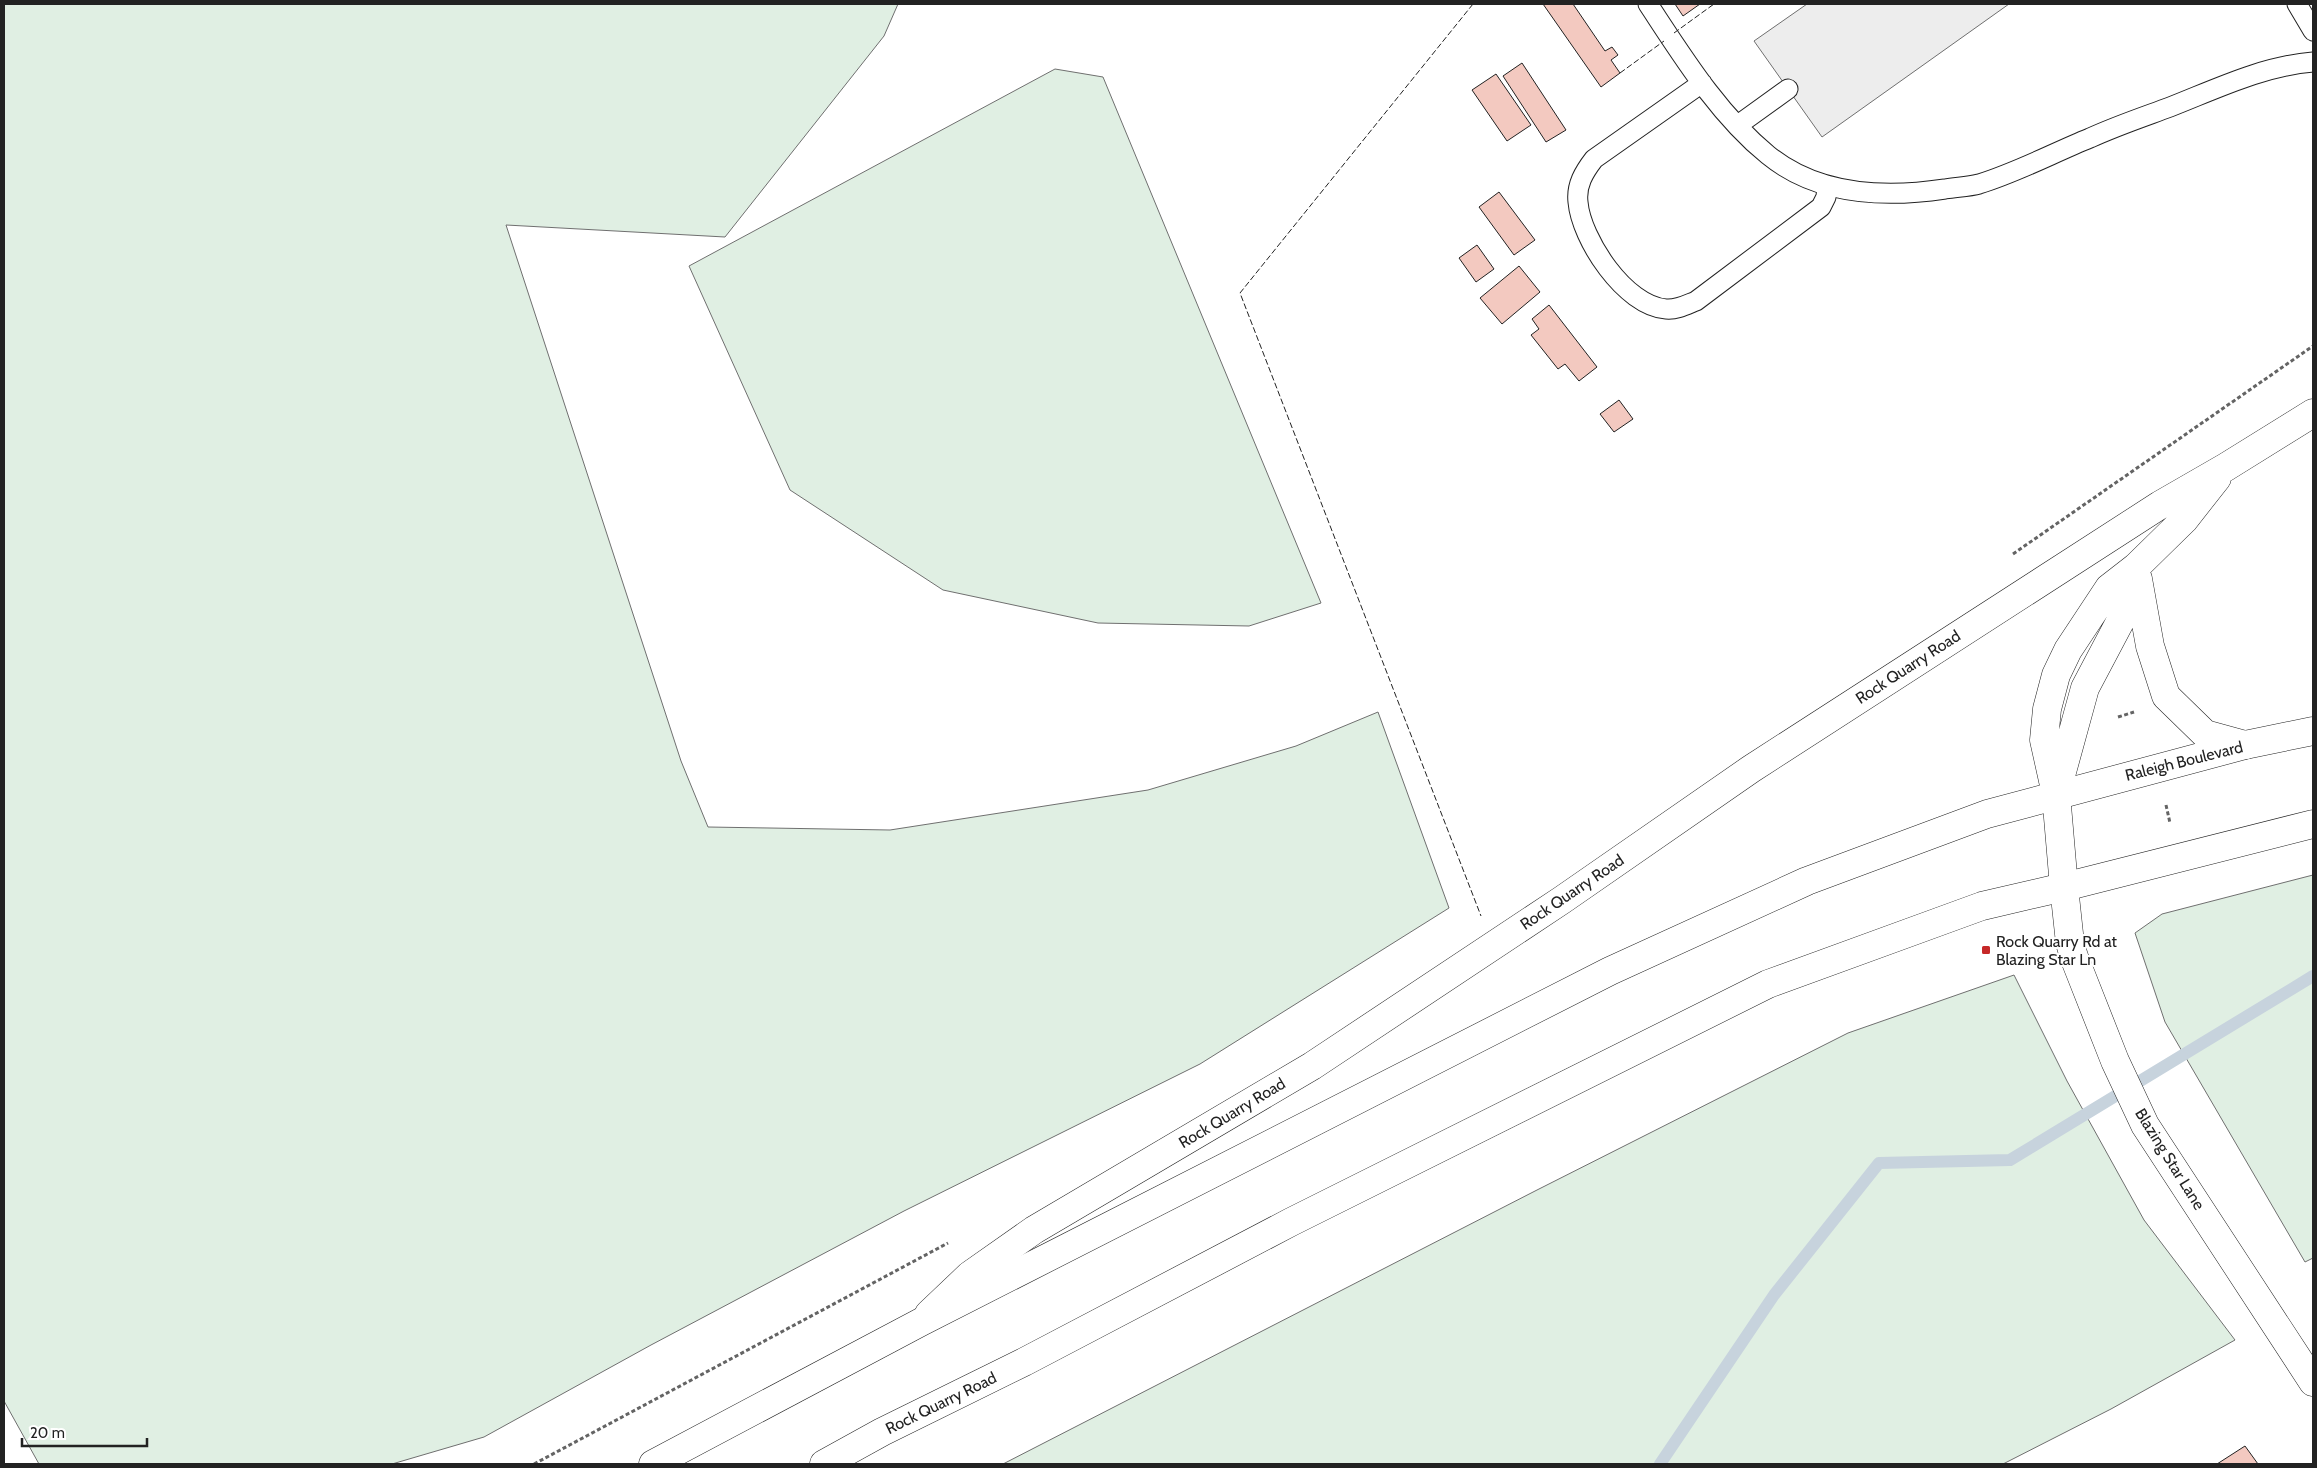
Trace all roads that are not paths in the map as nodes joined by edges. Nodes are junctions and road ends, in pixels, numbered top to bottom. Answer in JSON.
{"nodes":[{"id":1,"x":1648,"y":4,"type":"edge"},
{"id":2,"x":2297,"y":4,"type":"edge"},
{"id":3,"x":2313,"y":31,"type":"edge"},
{"id":4,"x":2313,"y":62,"type":"edge"},
{"id":5,"x":1702,"y":83,"type":"junction"},
{"id":6,"x":1788,"y":89,"type":"dead end"},
{"id":7,"x":1738,"y":125,"type":"junction"},
{"id":8,"x":1827,"y":185,"type":"junction"},
{"id":9,"x":2313,"y":413,"type":"edge"},
{"id":10,"x":2226,"y":467,"type":"junction"},
{"id":11,"x":2136,"y":567,"type":"junction"},
{"id":12,"x":2313,"y":731,"type":"edge"},
{"id":13,"x":2245,"y":745,"type":"junction"},
{"id":14,"x":2056,"y":794,"type":"junction"},
{"id":15,"x":2313,"y":824,"type":"edge"},
{"id":16,"x":2064,"y":887,"type":"junction"},
{"id":17,"x":921,"y":1322,"type":"junction"},
{"id":18,"x":2313,"y":1382,"type":"edge"},
{"id":19,"x":653,"y":1464,"type":"edge"},
{"id":20,"x":824,"y":1464,"type":"edge"}],
"edges":[{"from":1,"to":5,"type":"lane"},
{"from":2,"to":3,"type":"lane"},
{"from":4,"to":8,"type":"lane"},
{"from":5,"to":7,"type":"lane"},
{"from":5,"to":8,"type":"lane"},
{"from":6,"to":7,"type":"lane"},
{"from":7,"to":8,"type":"lane"},
{"from":9,"to":10,"type":"main road","name":"Rock Quarry Road"},
{"from":10,"to":11,"type":"main road","name":"Rock Quarry Road"},
{"from":10,"to":17,"type":"main road","name":"Rock Quarry Road"},
{"from":11,"to":13,"type":"main road"},
{"from":11,"to":14,"type":"main road"},
{"from":12,"to":13,"type":"main road","name":"Raleigh Boulevard"},
{"from":13,"to":14,"type":"main road","name":"Raleigh Boulevard"},
{"from":14,"to":16,"type":"main road"},
{"from":14,"to":17,"type":"main road","name":"Rock Quarry Road"},
{"from":15,"to":16,"type":"main road"},
{"from":16,"to":18,"type":"main road","name":"Blazing Star Lane"},
{"from":16,"to":20,"type":"main road","name":"Rock Quarry Road"},
{"from":17,"to":19,"type":"main road","name":"Rock Quarry Road"}]}
